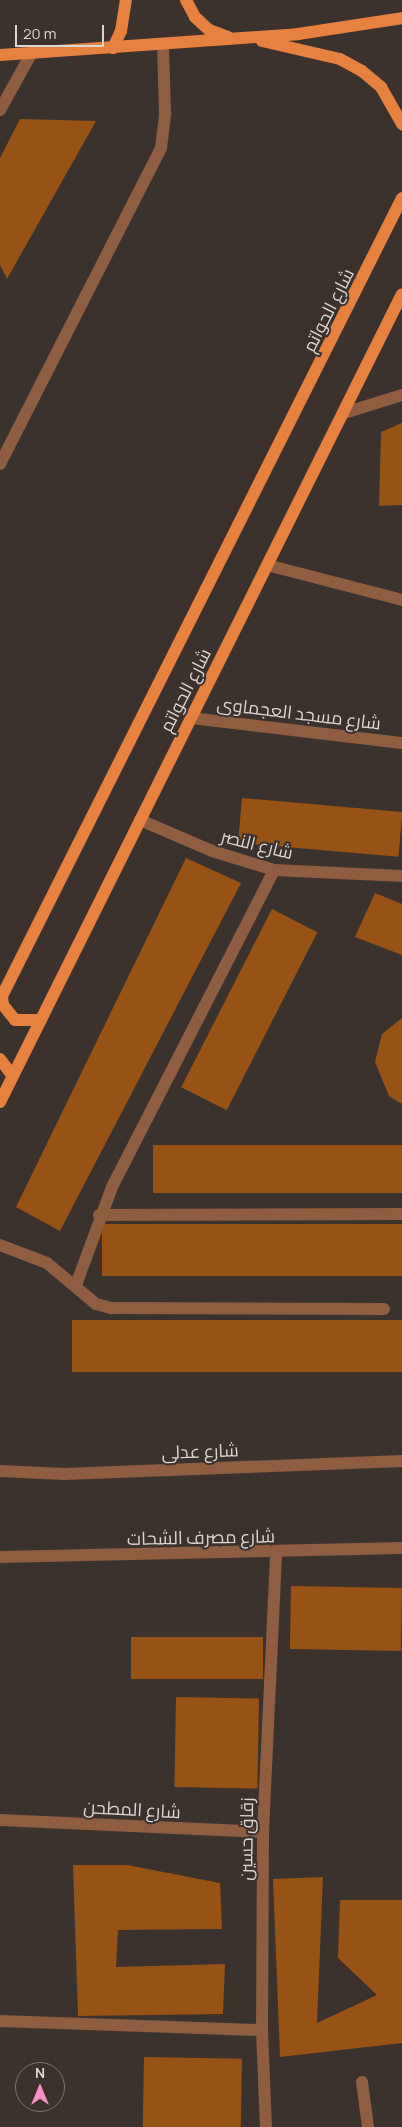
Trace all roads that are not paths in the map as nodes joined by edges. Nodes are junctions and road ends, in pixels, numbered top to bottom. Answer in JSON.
{"nodes":[{"id":1,"x":126,"y":0,"type":"edge"},
{"id":2,"x":186,"y":0,"type":"edge"},
{"id":3,"x":402,"y":18,"type":"edge"},
{"id":4,"x":245,"y":38,"type":"junction"},
{"id":5,"x":163,"y":45,"type":"junction"},
{"id":6,"x":113,"y":48,"type":"junction"},
{"id":7,"x":31,"y":54,"type":"junction"},
{"id":8,"x":0,"y":55,"type":"edge"},
{"id":9,"x":0,"y":110,"type":"edge"},
{"id":10,"x":402,"y":124,"type":"edge"},
{"id":11,"x":402,"y":198,"type":"edge"},
{"id":12,"x":402,"y":294,"type":"edge"},
{"id":13,"x":402,"y":395,"type":"edge"},
{"id":14,"x":344,"y":413,"type":"junction"},
{"id":15,"x":0,"y":464,"type":"edge"},
{"id":16,"x":267,"y":565,"type":"junction"},
{"id":17,"x":402,"y":600,"type":"edge"},
{"id":18,"x":191,"y":718,"type":"junction"},
{"id":19,"x":402,"y":743,"type":"edge"},
{"id":20,"x":140,"y":820,"type":"junction"},
{"id":21,"x":274,"y":870,"type":"junction"},
{"id":22,"x":402,"y":876,"type":"edge"},
{"id":23,"x":1,"y":998,"type":"edge"},
{"id":24,"x":41,"y":1020,"type":"junction"},
{"id":25,"x":0,"y":1059,"type":"edge"},
{"id":26,"x":12,"y":1076,"type":"junction"},
{"id":27,"x":0,"y":1102,"type":"edge"},
{"id":28,"x":402,"y":1214,"type":"edge"},
{"id":29,"x":99,"y":1215,"type":"junction"},
{"id":30,"x":0,"y":1244,"type":"edge"},
{"id":31,"x":76,"y":1285,"type":"junction"},
{"id":32,"x":384,"y":1309,"type":"dead end"},
{"id":33,"x":402,"y":1461,"type":"edge"},
{"id":34,"x":0,"y":1471,"type":"edge"},
{"id":35,"x":402,"y":1548,"type":"edge"},
{"id":36,"x":276,"y":1553,"type":"junction"},
{"id":37,"x":0,"y":1557,"type":"edge"},
{"id":38,"x":0,"y":1820,"type":"edge"},
{"id":39,"x":263,"y":1832,"type":"junction"},
{"id":40,"x":0,"y":2021,"type":"edge"},
{"id":41,"x":262,"y":2030,"type":"junction"},
{"id":42,"x":362,"y":2082,"type":"dead end"},
{"id":43,"x":266,"y":2127,"type":"edge"},
{"id":44,"x":368,"y":2127,"type":"edge"}],
"edges":[{"from":1,"to":6,"type":"main road"},
{"from":2,"to":4,"type":"main road"},
{"from":3,"to":4,"type":"main road"},
{"from":4,"to":5,"type":"main road"},
{"from":4,"to":10,"type":"main road"},
{"from":5,"to":6,"type":"main road"},
{"from":5,"to":15,"type":"street"},
{"from":6,"to":7,"type":"main road"},
{"from":7,"to":8,"type":"main road"},
{"from":7,"to":9,"type":"street"},
{"from":11,"to":23,"type":"main road","name":"شارع الحواتم"},
{"from":12,"to":14,"type":"main road","name":"شارع الحواتم"},
{"from":13,"to":14,"type":"street"},
{"from":14,"to":16,"type":"main road","name":"شارع الحواتم"},
{"from":16,"to":17,"type":"street"},
{"from":16,"to":18,"type":"main road","name":"شارع الحواتم"},
{"from":18,"to":19,"type":"street","name":"شارع مسجد العجماوى"},
{"from":18,"to":20,"type":"main road","name":"شارع الحواتم"},
{"from":20,"to":21,"type":"street","name":"شارع النصر"},
{"from":20,"to":24,"type":"main road","name":"شارع الحواتم"},
{"from":21,"to":22,"type":"street","name":"شارع النصر"},
{"from":21,"to":29,"type":"street"},
{"from":23,"to":24,"type":"main road"},
{"from":24,"to":26,"type":"main road","name":"شارع الحواتم"},
{"from":25,"to":26,"type":"main road"},
{"from":26,"to":27,"type":"main road","name":"شارع الحواتم"},
{"from":28,"to":29,"type":"street"},
{"from":29,"to":31,"type":"street"},
{"from":30,"to":31,"type":"street"},
{"from":31,"to":32,"type":"street"},
{"from":33,"to":34,"type":"street","name":"شارع عدلى"},
{"from":35,"to":36,"type":"street","name":"شارع مصرف الشحات"},
{"from":36,"to":37,"type":"street","name":"شارع مصرف الشحات"},
{"from":36,"to":39,"type":"street","name":"زقاق حسين"},
{"from":38,"to":39,"type":"street","name":"شارع المطحن"},
{"from":39,"to":41,"type":"street","name":"زقاق حسين"},
{"from":40,"to":41,"type":"street"},
{"from":41,"to":43,"type":"street","name":"زقاق حسين"},
{"from":42,"to":44,"type":"street"}]}
